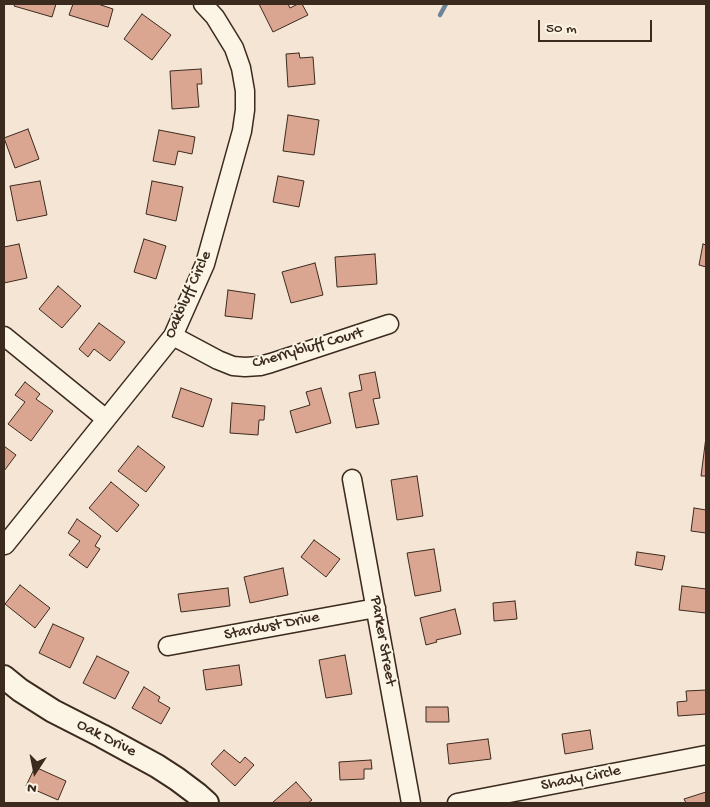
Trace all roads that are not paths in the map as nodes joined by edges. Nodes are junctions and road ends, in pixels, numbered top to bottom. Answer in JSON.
{"nodes":[{"id":1,"x":203,"y":4,"type":"edge"},
{"id":2,"x":389,"y":324,"type":"dead end"},
{"id":3,"x":4,"y":336,"type":"edge"},
{"id":4,"x":173,"y":336,"type":"junction"},
{"id":5,"x":106,"y":419,"type":"junction"},
{"id":6,"x":352,"y":479,"type":"dead end"},
{"id":7,"x":4,"y":548,"type":"edge"},
{"id":8,"x":376,"y":608,"type":"junction"},
{"id":9,"x":168,"y":646,"type":"dead end"},
{"id":10,"x":4,"y":677,"type":"edge"},
{"id":11,"x":706,"y":755,"type":"edge"},
{"id":12,"x":207,"y":803,"type":"edge"},
{"id":13,"x":411,"y":803,"type":"edge"},
{"id":14,"x":457,"y":803,"type":"edge"}],
"edges":[{"from":1,"to":4,"type":"street","name":"Oakbluff Circle"},
{"from":2,"to":4,"type":"street","name":"Cherrybluff Court"},
{"from":3,"to":5,"type":"street"},
{"from":4,"to":5,"type":"street","name":"Oakbluff Circle"},
{"from":5,"to":7,"type":"street","name":"Oakbluff Circle"},
{"from":6,"to":8,"type":"street","name":"Parker Street"},
{"from":8,"to":9,"type":"street","name":"Stardust Drive"},
{"from":8,"to":13,"type":"street","name":"Parker Street"},
{"from":10,"to":12,"type":"street","name":"Oak Drive"},
{"from":11,"to":14,"type":"street","name":"Shady Circle"}]}
